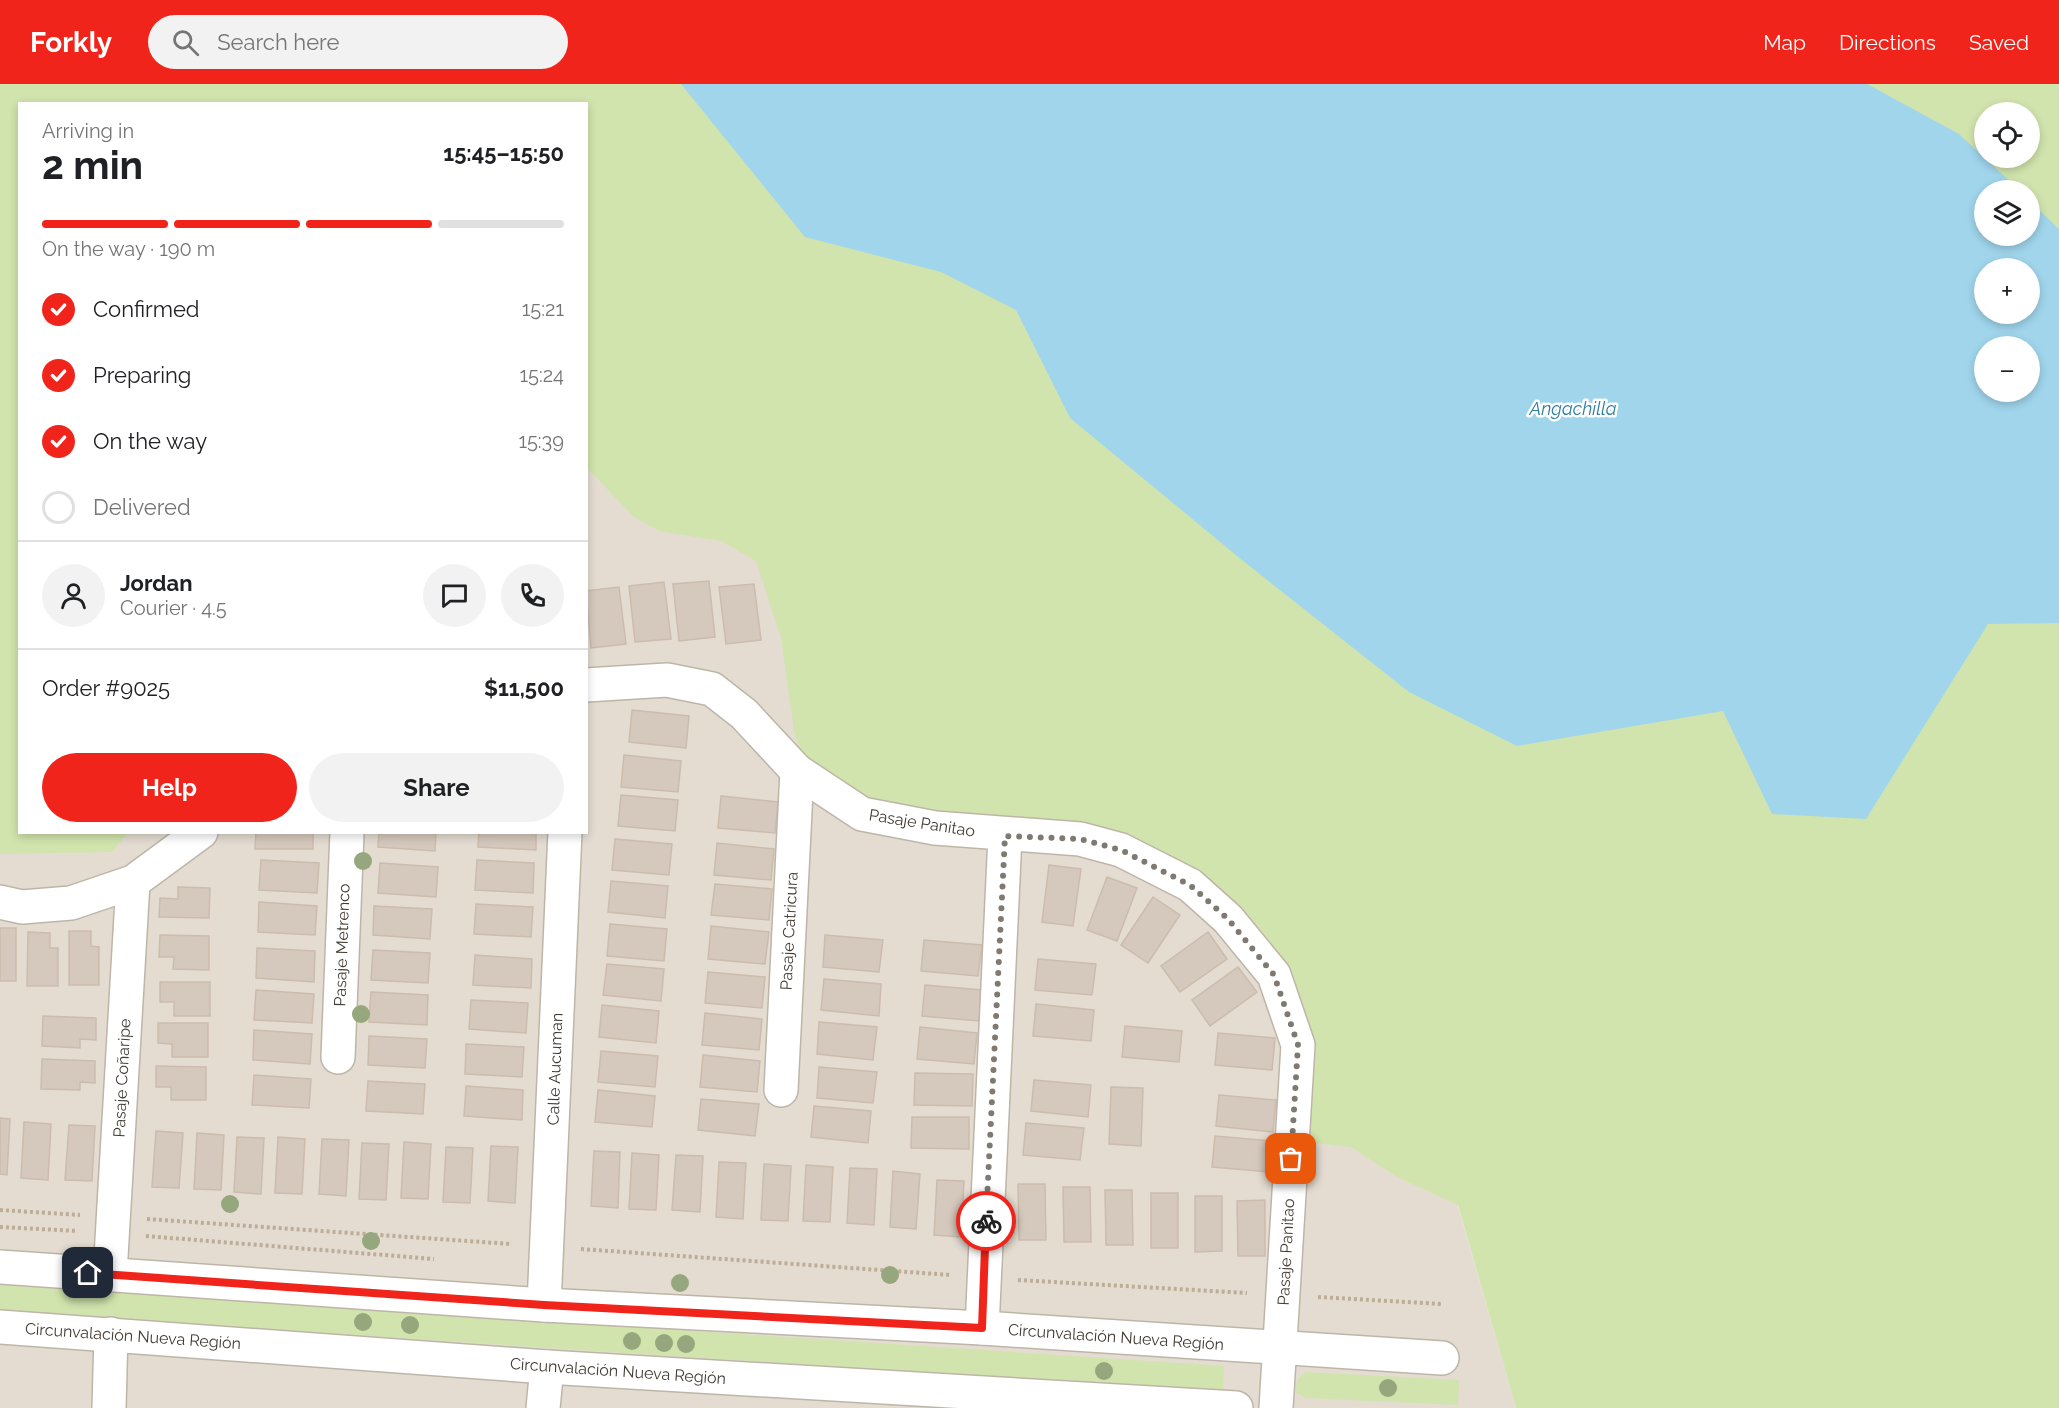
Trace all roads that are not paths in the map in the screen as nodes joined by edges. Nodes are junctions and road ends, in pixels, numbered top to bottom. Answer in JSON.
{"nodes":[{"id":1,"x":588,"y":685,"type":"edge"},
{"id":2,"x":796,"y":771,"type":"junction"},
{"id":3,"x":198,"y":834,"type":"edge"},
{"id":4,"x":347,"y":834,"type":"edge"},
{"id":5,"x":565,"y":834,"type":"edge"},
{"id":6,"x":1005,"y":836,"type":"junction"},
{"id":7,"x":133,"y":882,"type":"junction"},
{"id":8,"x":0,"y":902,"type":"edge"},
{"id":9,"x":338,"y":1057,"type":"dead end"},
{"id":10,"x":782,"y":1090,"type":"dead end"},
{"id":11,"x":0,"y":1267,"type":"edge"},
{"id":12,"x":110,"y":1274,"type":"junction"},
{"id":13,"x":544,"y":1305,"type":"junction"},
{"id":14,"x":0,"y":1327,"type":"edge"},
{"id":15,"x":982,"y":1328,"type":"junction"},
{"id":16,"x":111,"y":1334,"type":"junction"},
{"id":17,"x":1280,"y":1348,"type":"junction"},
{"id":18,"x":1442,"y":1358,"type":"dead end"},
{"id":19,"x":547,"y":1367,"type":"junction"},
{"id":20,"x":109,"y":1408,"type":"edge"},
{"id":21,"x":543,"y":1408,"type":"edge"},
{"id":22,"x":1236,"y":1408,"type":"edge"},
{"id":23,"x":1276,"y":1408,"type":"edge"}],
"edges":[{"from":1,"to":2,"type":"street","name":"Pasaje Panitao"},
{"from":2,"to":6,"type":"street","name":"Pasaje Panitao"},
{"from":2,"to":10,"type":"street","name":"Pasaje Catricura"},
{"from":3,"to":7,"type":"street"},
{"from":4,"to":9,"type":"street","name":"Pasaje Metrenco"},
{"from":5,"to":13,"type":"street","name":"Calle Aucuman"},
{"from":6,"to":15,"type":"street"},
{"from":6,"to":17,"type":"street","name":"Pasaje Panitao"},
{"from":7,"to":8,"type":"street"},
{"from":7,"to":12,"type":"street","name":"Pasaje Coñaripe"},
{"from":11,"to":12,"type":"street","name":"Circunvalación Nueva Región"},
{"from":12,"to":13,"type":"street","name":"Circunvalación Nueva Región"},
{"from":13,"to":15,"type":"street","name":"Circunvalación Nueva Región"},
{"from":14,"to":16,"type":"street","name":"Circunvalación Nueva Región"},
{"from":15,"to":17,"type":"street","name":"Circunvalación Nueva Región"},
{"from":16,"to":19,"type":"street","name":"Circunvalación Nueva Región"},
{"from":16,"to":20,"type":"street"},
{"from":17,"to":18,"type":"street","name":"Circunvalación Nueva Región"},
{"from":17,"to":23,"type":"street","name":"Pasaje Panitao"},
{"from":19,"to":21,"type":"street"},
{"from":19,"to":22,"type":"street","name":"Circunvalación Nueva Región"}]}
